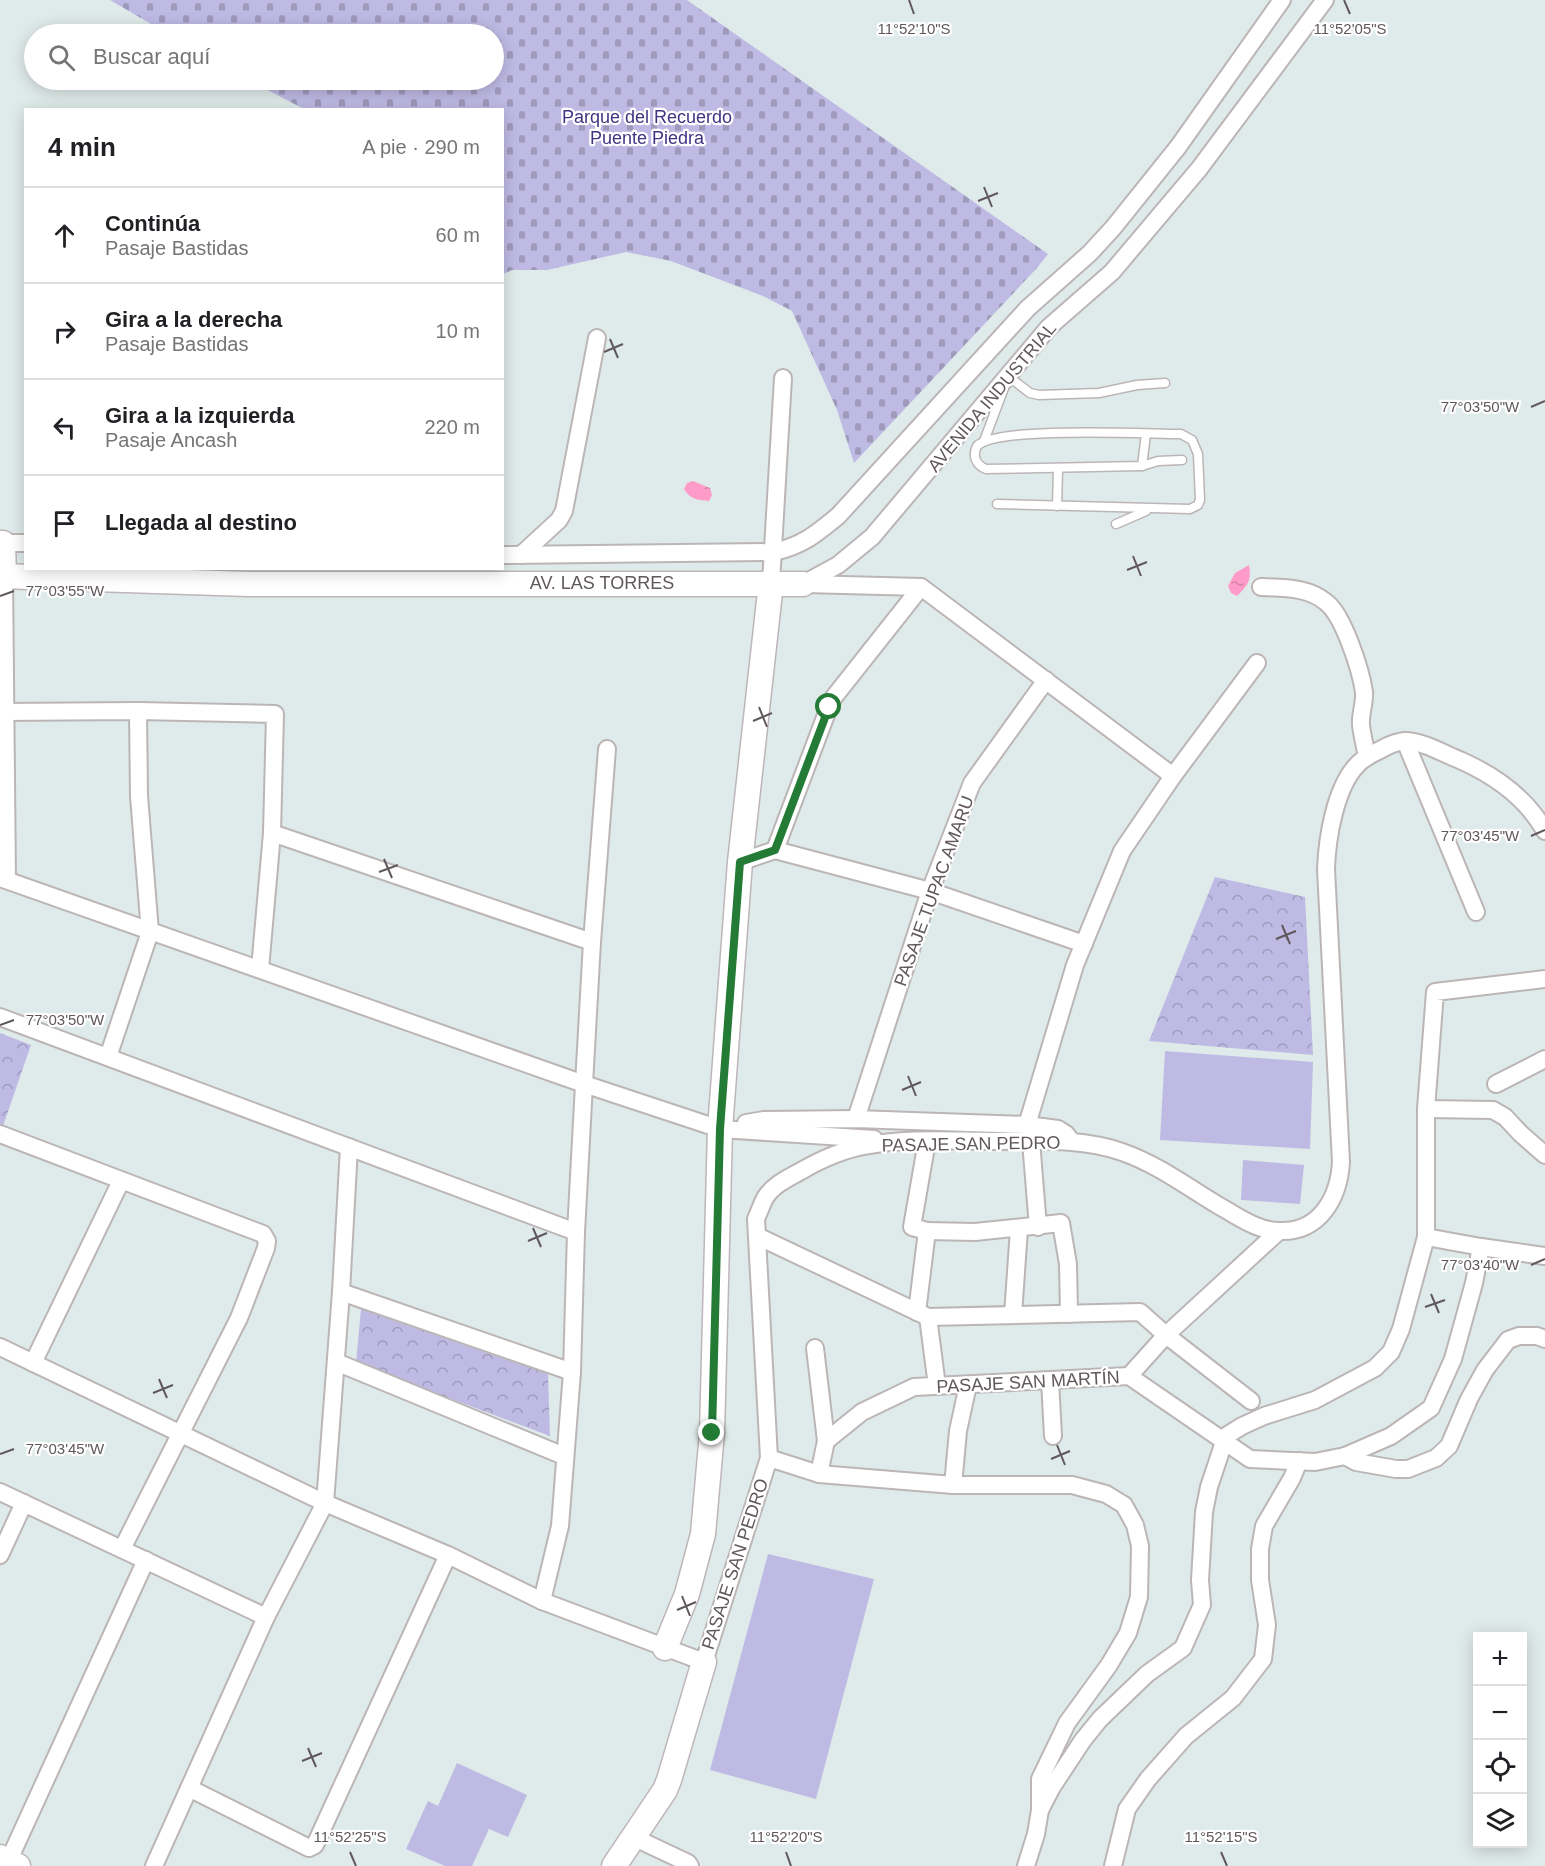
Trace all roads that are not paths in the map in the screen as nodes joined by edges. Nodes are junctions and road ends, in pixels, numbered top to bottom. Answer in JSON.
{"nodes":[{"id":1,"x":1282,"y":0,"type":"edge"},
{"id":2,"x":1325,"y":0,"type":"edge"},
{"id":3,"x":597,"y":338,"type":"dead end"},
{"id":4,"x":1009,"y":375,"type":"junction"},
{"id":5,"x":783,"y":378,"type":"dead end"},
{"id":6,"x":1165,"y":383,"type":"dead end"},
{"id":7,"x":1146,"y":434,"type":"junction"},
{"id":8,"x":984,"y":441,"type":"junction"},
{"id":9,"x":1182,"y":460,"type":"dead end"},
{"id":10,"x":1142,"y":466,"type":"junction"},
{"id":11,"x":1058,"y":469,"type":"junction"},
{"id":12,"x":997,"y":504,"type":"dead end"},
{"id":13,"x":1057,"y":506,"type":"junction"},
{"id":14,"x":1149,"y":509,"type":"junction"},
{"id":15,"x":1116,"y":524,"type":"dead end"},
{"id":16,"x":10,"y":543,"type":"edge"},
{"id":17,"x":774,"y":552,"type":"junction"},
{"id":18,"x":504,"y":555,"type":"edge"},
{"id":19,"x":520,"y":555,"type":"junction"},
{"id":20,"x":2,"y":576,"type":"edge"},
{"id":21,"x":771,"y":583,"type":"junction"},
{"id":22,"x":803,"y":584,"type":"junction"},
{"id":23,"x":921,"y":587,"type":"junction"},
{"id":24,"x":1261,"y":587,"type":"dead end"},
{"id":25,"x":1257,"y":663,"type":"dead end"},
{"id":26,"x":1046,"y":680,"type":"junction"},
{"id":27,"x":138,"y":711,"type":"junction"},
{"id":28,"x":3,"y":712,"type":"edge"},
{"id":29,"x":1405,"y":741,"type":"junction"},
{"id":30,"x":607,"y":749,"type":"dead end"},
{"id":31,"x":1367,"y":757,"type":"junction"},
{"id":32,"x":1173,"y":776,"type":"junction"},
{"id":33,"x":1545,"y":831,"type":"edge"},
{"id":34,"x":272,"y":833,"type":"junction"},
{"id":35,"x":775,"y":850,"type":"junction"},
{"id":36,"x":740,"y":862,"type":"junction"},
{"id":37,"x":4,"y":879,"type":"edge"},
{"id":38,"x":930,"y":891,"type":"junction"},
{"id":39,"x":1476,"y":912,"type":"dead end"},
{"id":40,"x":150,"y":932,"type":"junction"},
{"id":41,"x":592,"y":942,"type":"junction"},
{"id":42,"x":1084,"y":944,"type":"junction"},
{"id":43,"x":260,"y":969,"type":"junction"},
{"id":44,"x":1545,"y":979,"type":"edge"},
{"id":45,"x":0,"y":1017,"type":"edge"},
{"id":46,"x":108,"y":1057,"type":"junction"},
{"id":47,"x":1545,"y":1059,"type":"edge"},
{"id":48,"x":584,"y":1084,"type":"junction"},
{"id":49,"x":1496,"y":1084,"type":"dead end"},
{"id":50,"x":1426,"y":1109,"type":"junction"},
{"id":51,"x":856,"y":1119,"type":"junction"},
{"id":52,"x":1027,"y":1125,"type":"junction"},
{"id":53,"x":720,"y":1129,"type":"junction"},
{"id":54,"x":0,"y":1134,"type":"edge"},
{"id":55,"x":927,"y":1141,"type":"junction"},
{"id":56,"x":1031,"y":1141,"type":"junction"},
{"id":57,"x":906,"y":1142,"type":"junction"},
{"id":58,"x":1072,"y":1142,"type":"junction"},
{"id":59,"x":349,"y":1147,"type":"junction"},
{"id":60,"x":1545,"y":1155,"type":"edge"},
{"id":61,"x":121,"y":1180,"type":"junction"},
{"id":62,"x":1038,"y":1227,"type":"junction"},
{"id":63,"x":1019,"y":1229,"type":"junction"},
{"id":64,"x":927,"y":1231,"type":"junction"},
{"id":65,"x":1279,"y":1231,"type":"junction"},
{"id":66,"x":576,"y":1232,"type":"junction"},
{"id":67,"x":757,"y":1236,"type":"junction"},
{"id":68,"x":1426,"y":1237,"type":"junction"},
{"id":69,"x":1481,"y":1247,"type":"junction"},
{"id":70,"x":1545,"y":1256,"type":"edge"},
{"id":71,"x":341,"y":1292,"type":"junction"},
{"id":72,"x":923,"y":1314,"type":"junction"},
{"id":73,"x":1069,"y":1314,"type":"junction"},
{"id":74,"x":1013,"y":1315,"type":"junction"},
{"id":75,"x":1166,"y":1335,"type":"junction"},
{"id":76,"x":1545,"y":1339,"type":"edge"},
{"id":77,"x":0,"y":1347,"type":"edge"},
{"id":78,"x":815,"y":1348,"type":"dead end"},
{"id":79,"x":336,"y":1362,"type":"junction"},
{"id":80,"x":33,"y":1363,"type":"junction"},
{"id":81,"x":572,"y":1372,"type":"junction"},
{"id":82,"x":1129,"y":1376,"type":"junction"},
{"id":83,"x":1050,"y":1380,"type":"junction"},
{"id":84,"x":968,"y":1385,"type":"junction"},
{"id":85,"x":937,"y":1386,"type":"junction"},
{"id":86,"x":1251,"y":1401,"type":"dead end"},
{"id":87,"x":180,"y":1433,"type":"junction"},
{"id":88,"x":1053,"y":1436,"type":"dead end"},
{"id":89,"x":826,"y":1441,"type":"junction"},
{"id":90,"x":1224,"y":1441,"type":"junction"},
{"id":91,"x":564,"y":1456,"type":"junction"},
{"id":92,"x":1345,"y":1456,"type":"junction"},
{"id":93,"x":769,"y":1458,"type":"junction"},
{"id":94,"x":1299,"y":1461,"type":"junction"},
{"id":95,"x":819,"y":1474,"type":"junction"},
{"id":96,"x":953,"y":1485,"type":"junction"},
{"id":97,"x":0,"y":1492,"type":"edge"},
{"id":98,"x":24,"y":1503,"type":"junction"},
{"id":99,"x":325,"y":1503,"type":"junction"},
{"id":100,"x":122,"y":1549,"type":"junction"},
{"id":101,"x":0,"y":1555,"type":"edge"},
{"id":102,"x":448,"y":1555,"type":"junction"},
{"id":103,"x":146,"y":1560,"type":"junction"},
{"id":104,"x":542,"y":1601,"type":"junction"},
{"id":105,"x":266,"y":1617,"type":"junction"},
{"id":106,"x":665,"y":1648,"type":"junction"},
{"id":107,"x":704,"y":1662,"type":"junction"},
{"id":108,"x":189,"y":1788,"type":"junction"},
{"id":109,"x":1041,"y":1810,"type":"junction"},
{"id":110,"x":633,"y":1837,"type":"junction"},
{"id":111,"x":9,"y":1862,"type":"edge"},
{"id":112,"x":154,"y":1866,"type":"edge"},
{"id":113,"x":614,"y":1866,"type":"edge"},
{"id":114,"x":690,"y":1866,"type":"edge"},
{"id":115,"x":1026,"y":1866,"type":"edge"},
{"id":116,"x":1113,"y":1866,"type":"edge"}],
"edges":[{"from":1,"to":17,"type":"street","name":"AV. LAS TORRES"},
{"from":2,"to":4,"type":"street","name":"AVENIDA INDUSTRIAL"},
{"from":3,"to":19,"type":"street"},
{"from":4,"to":6,"type":"lane"},
{"from":4,"to":8,"type":"lane"},
{"from":4,"to":22,"type":"street","name":"AVENIDA INDUSTRIAL"},
{"from":5,"to":17,"type":"street"},
{"from":7,"to":8,"type":"lane"},
{"from":7,"to":10,"type":"lane"},
{"from":7,"to":14,"type":"lane"},
{"from":8,"to":11,"type":"lane"},
{"from":9,"to":10,"type":"lane"},
{"from":10,"to":11,"type":"lane"},
{"from":11,"to":13,"type":"lane"},
{"from":12,"to":13,"type":"lane"},
{"from":13,"to":14,"type":"lane"},
{"from":14,"to":15,"type":"lane"},
{"from":16,"to":20,"type":"street"},
{"from":17,"to":19,"type":"street","name":"AV. LAS TORRES"},
{"from":17,"to":21,"type":"street"},
{"from":18,"to":19,"type":"street","name":"AV. LAS TORRES"},
{"from":20,"to":21,"type":"street","name":"AV. LAS TORRES"},
{"from":20,"to":28,"type":"street"},
{"from":21,"to":22,"type":"street","name":"AV. LAS TORRES"},
{"from":21,"to":36,"type":"street"},
{"from":22,"to":23,"type":"street"},
{"from":23,"to":26,"type":"street"},
{"from":23,"to":35,"type":"street"},
{"from":24,"to":31,"type":"street"},
{"from":25,"to":32,"type":"street"},
{"from":26,"to":32,"type":"street"},
{"from":26,"to":38,"type":"street","name":"PASAJE TUPAC AMARU"},
{"from":27,"to":28,"type":"street"},
{"from":27,"to":34,"type":"street"},
{"from":27,"to":40,"type":"street"},
{"from":28,"to":37,"type":"street"},
{"from":29,"to":31,"type":"street"},
{"from":29,"to":33,"type":"street"},
{"from":29,"to":39,"type":"street"},
{"from":30,"to":41,"type":"street"},
{"from":31,"to":65,"type":"street"},
{"from":32,"to":42,"type":"street"},
{"from":34,"to":41,"type":"street"},
{"from":34,"to":43,"type":"street"},
{"from":35,"to":36,"type":"street"},
{"from":35,"to":38,"type":"street"},
{"from":36,"to":53,"type":"street"},
{"from":37,"to":40,"type":"street"},
{"from":38,"to":42,"type":"street"},
{"from":38,"to":51,"type":"street","name":"PASAJE TUPAC AMARU"},
{"from":40,"to":43,"type":"street"},
{"from":40,"to":46,"type":"street"},
{"from":41,"to":48,"type":"street"},
{"from":42,"to":52,"type":"street"},
{"from":43,"to":48,"type":"street"},
{"from":44,"to":50,"type":"street"},
{"from":45,"to":46,"type":"street"},
{"from":46,"to":59,"type":"street"},
{"from":47,"to":49,"type":"street"},
{"from":48,"to":53,"type":"street"},
{"from":48,"to":66,"type":"street"},
{"from":50,"to":60,"type":"street"},
{"from":50,"to":68,"type":"street"},
{"from":51,"to":52,"type":"street"},
{"from":51,"to":53,"type":"street"},
{"from":52,"to":58,"type":"street"},
{"from":53,"to":57,"type":"street"},
{"from":53,"to":106,"type":"street"},
{"from":54,"to":61,"type":"street"},
{"from":55,"to":56,"type":"street","name":"PASAJE SAN PEDRO"},
{"from":55,"to":57,"type":"street","name":"PASAJE SAN PEDRO"},
{"from":55,"to":64,"type":"street"},
{"from":56,"to":58,"type":"street","name":"PASAJE SAN PEDRO"},
{"from":56,"to":62,"type":"street"},
{"from":57,"to":67,"type":"street","name":"PASAJE SAN PEDRO"},
{"from":58,"to":65,"type":"street","name":"PASAJE SAN PEDRO"},
{"from":59,"to":66,"type":"street"},
{"from":59,"to":71,"type":"street"},
{"from":61,"to":80,"type":"street"},
{"from":61,"to":87,"type":"street"},
{"from":62,"to":63,"type":"street"},
{"from":62,"to":73,"type":"street"},
{"from":63,"to":64,"type":"street"},
{"from":63,"to":74,"type":"street"},
{"from":64,"to":72,"type":"street"},
{"from":65,"to":75,"type":"street"},
{"from":66,"to":81,"type":"street"},
{"from":67,"to":72,"type":"street"},
{"from":67,"to":93,"type":"street","name":"PASAJE SAN PEDRO"},
{"from":68,"to":69,"type":"street"},
{"from":68,"to":90,"type":"street"},
{"from":69,"to":70,"type":"street"},
{"from":69,"to":92,"type":"street","name":"PASAJE SAN MARTÍN"},
{"from":71,"to":79,"type":"street"},
{"from":71,"to":81,"type":"street"},
{"from":72,"to":74,"type":"street"},
{"from":72,"to":85,"type":"street"},
{"from":73,"to":74,"type":"street"},
{"from":73,"to":75,"type":"street"},
{"from":75,"to":82,"type":"street"},
{"from":75,"to":86,"type":"street"},
{"from":76,"to":92,"type":"street"},
{"from":77,"to":80,"type":"street"},
{"from":78,"to":89,"type":"street"},
{"from":79,"to":91,"type":"street"},
{"from":79,"to":99,"type":"street"},
{"from":80,"to":87,"type":"street"},
{"from":81,"to":91,"type":"street"},
{"from":82,"to":83,"type":"street","name":"PASAJE SAN MARTÍN"},
{"from":82,"to":90,"type":"street","name":"PASAJE SAN MARTÍN"},
{"from":83,"to":84,"type":"street","name":"PASAJE SAN MARTÍN"},
{"from":83,"to":88,"type":"street"},
{"from":84,"to":85,"type":"street","name":"PASAJE SAN MARTÍN"},
{"from":84,"to":96,"type":"street"},
{"from":85,"to":89,"type":"street","name":"PASAJE SAN MARTÍN"},
{"from":87,"to":99,"type":"street"},
{"from":87,"to":100,"type":"street"},
{"from":89,"to":95,"type":"street"},
{"from":90,"to":94,"type":"street","name":"PASAJE SAN MARTÍN"},
{"from":90,"to":109,"type":"street"},
{"from":91,"to":104,"type":"street"},
{"from":92,"to":94,"type":"street","name":"PASAJE SAN MARTÍN"},
{"from":93,"to":95,"type":"street"},
{"from":93,"to":107,"type":"street","name":"PASAJE SAN PEDRO"},
{"from":94,"to":116,"type":"street"},
{"from":95,"to":96,"type":"street"},
{"from":96,"to":109,"type":"street"},
{"from":97,"to":98,"type":"street"},
{"from":98,"to":100,"type":"street"},
{"from":98,"to":101,"type":"street"},
{"from":99,"to":102,"type":"street"},
{"from":99,"to":105,"type":"street"},
{"from":100,"to":103,"type":"street"},
{"from":102,"to":104,"type":"street"},
{"from":102,"to":108,"type":"street"},
{"from":103,"to":105,"type":"street"},
{"from":103,"to":111,"type":"street"},
{"from":104,"to":106,"type":"street"},
{"from":105,"to":108,"type":"street"},
{"from":106,"to":107,"type":"street"},
{"from":107,"to":110,"type":"street","name":"PASAJE SAN PEDRO"},
{"from":108,"to":112,"type":"street"},
{"from":109,"to":115,"type":"street"},
{"from":110,"to":113,"type":"street","name":"PASAJE SAN PEDRO"},
{"from":110,"to":114,"type":"street"}]}
